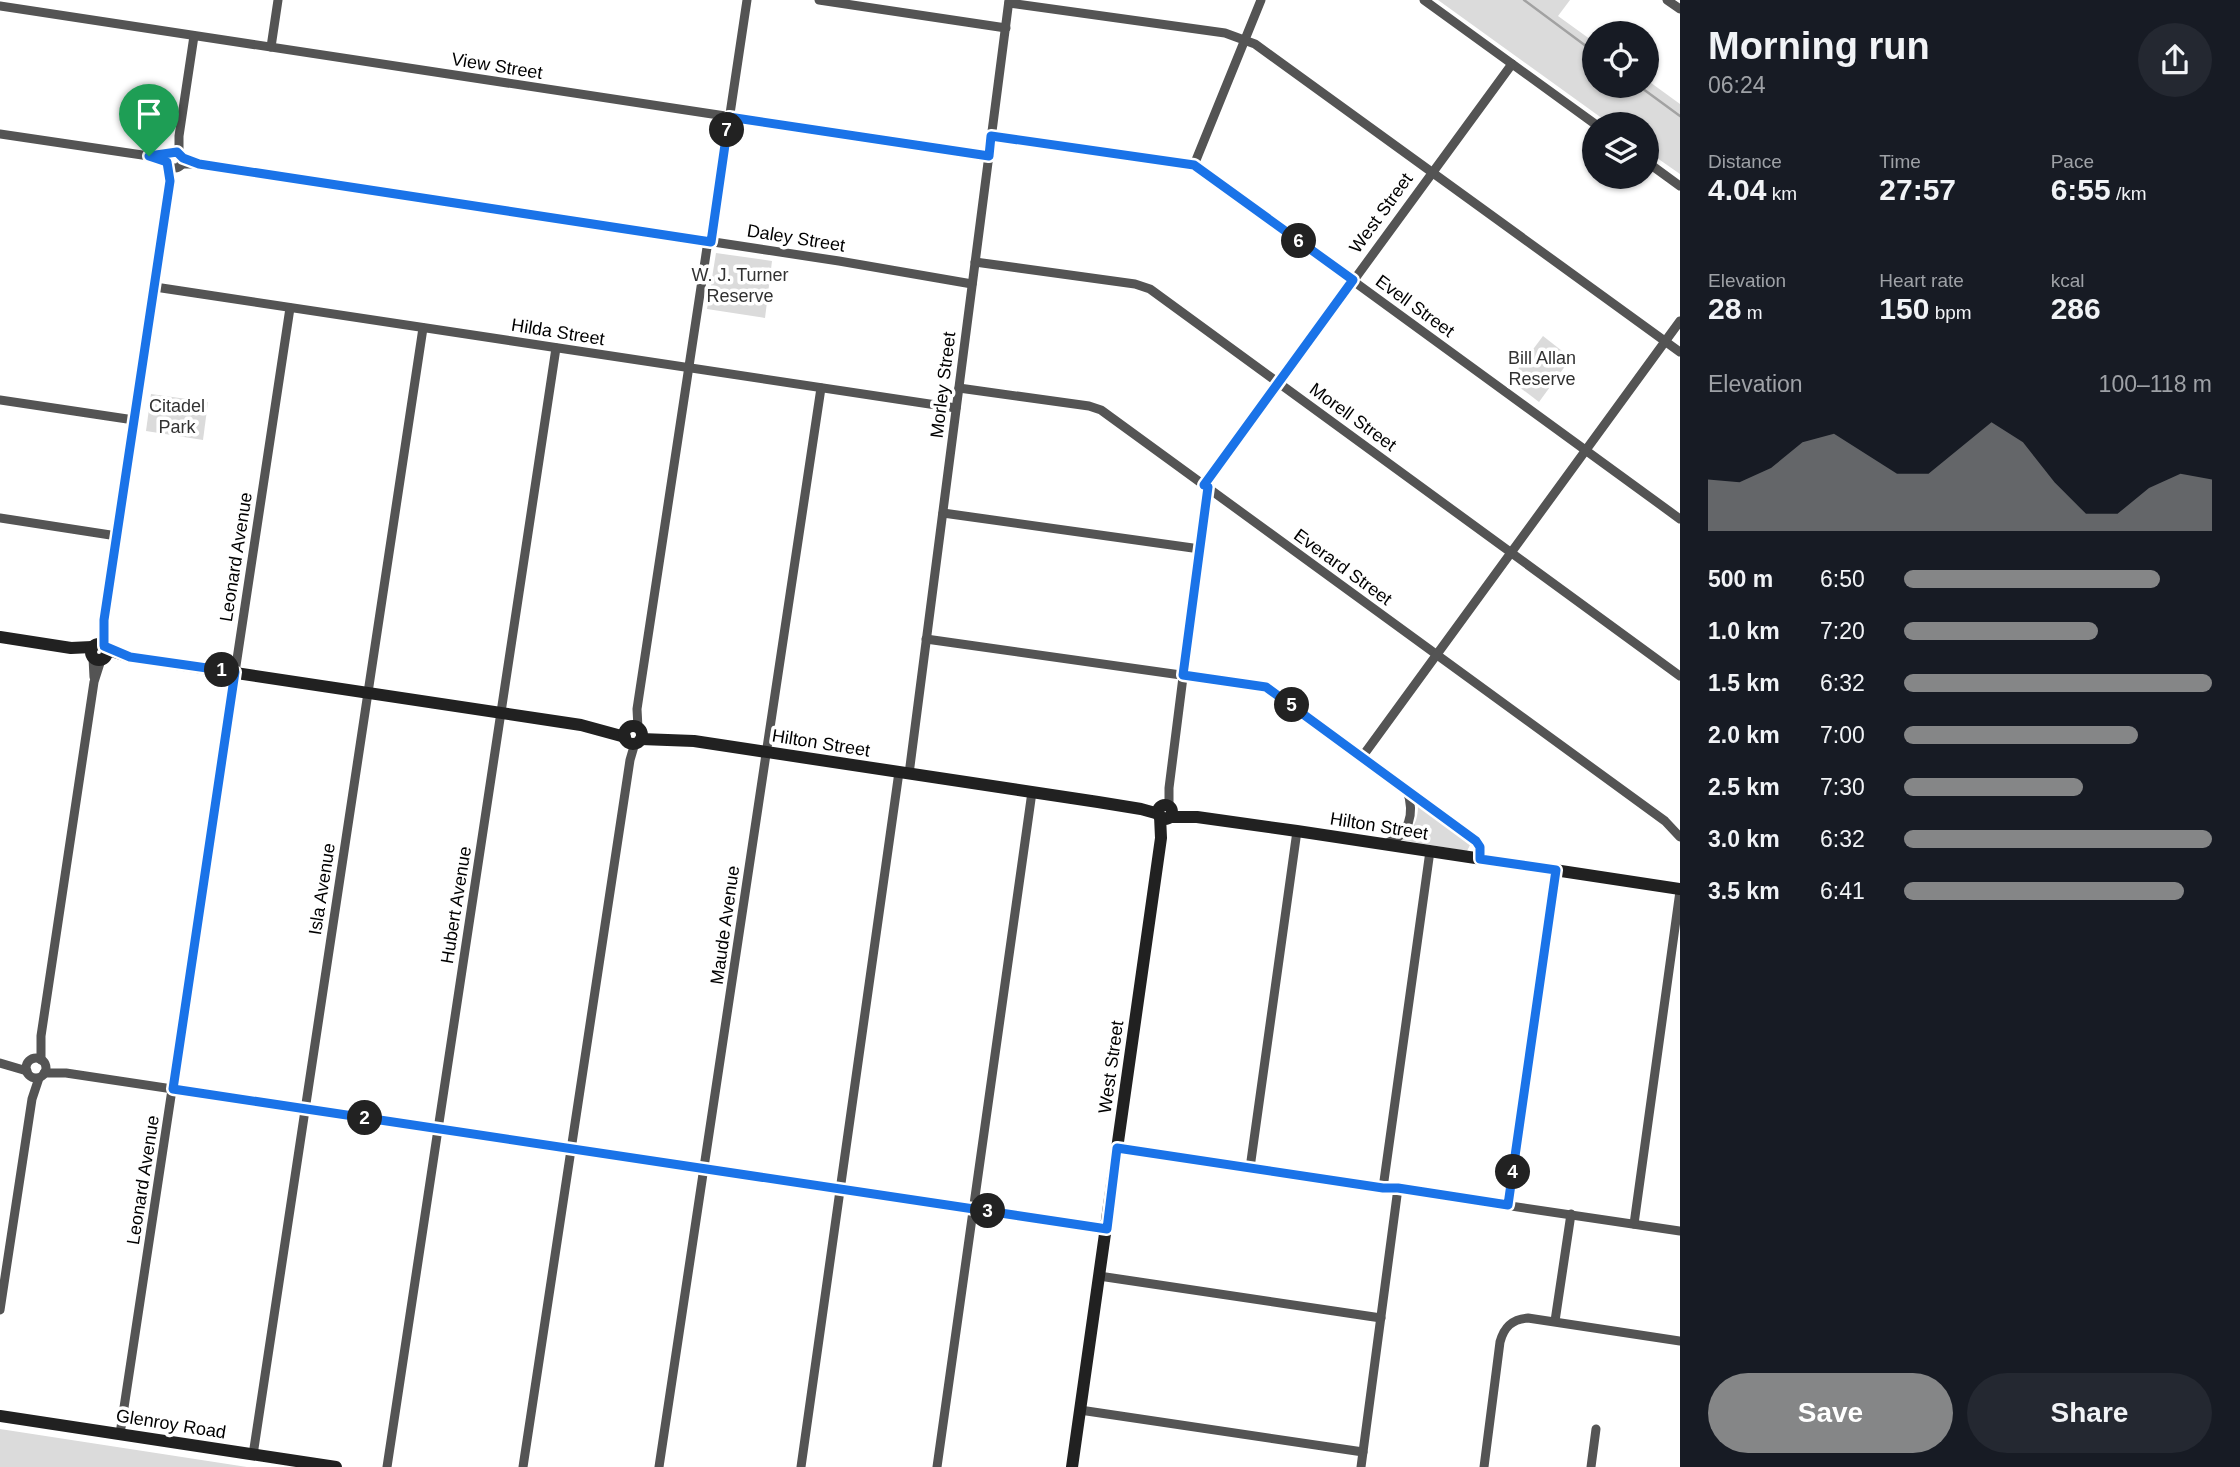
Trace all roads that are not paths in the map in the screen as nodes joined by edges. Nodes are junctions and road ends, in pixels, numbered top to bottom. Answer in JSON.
{"nodes":[{"id":1,"x":278,"y":0,"type":"edge"},
{"id":2,"x":747,"y":0,"type":"edge"},
{"id":3,"x":819,"y":0,"type":"edge"},
{"id":4,"x":1261,"y":0,"type":"edge"},
{"id":5,"x":1424,"y":0,"type":"edge"},
{"id":6,"x":1667,"y":0,"type":"edge"},
{"id":7,"x":1009,"y":2,"type":"edge"},
{"id":8,"x":0,"y":6,"type":"edge"},
{"id":9,"x":1680,"y":9,"type":"edge"},
{"id":10,"x":1006,"y":28,"type":"junction"},
{"id":11,"x":194,"y":36,"type":"junction"},
{"id":12,"x":1245,"y":39,"type":"junction"},
{"id":13,"x":271,"y":47,"type":"junction"},
{"id":14,"x":1511,"y":64,"type":"junction"},
{"id":15,"x":1582,"y":115,"type":"edge"},
{"id":16,"x":729,"y":117,"type":"junction"},
{"id":17,"x":0,"y":134,"type":"edge"},
{"id":18,"x":991,"y":136,"type":"junction"},
{"id":19,"x":989,"y":156,"type":"junction"},
{"id":20,"x":175,"y":160,"type":"junction"},
{"id":21,"x":1194,"y":165,"type":"junction"},
{"id":22,"x":1659,"y":171,"type":"edge"},
{"id":23,"x":1432,"y":172,"type":"junction"},
{"id":24,"x":1680,"y":186,"type":"edge"},
{"id":25,"x":709,"y":241,"type":"junction"},
{"id":26,"x":975,"y":262,"type":"junction"},
{"id":27,"x":1353,"y":280,"type":"junction"},
{"id":28,"x":972,"y":284,"type":"junction"},
{"id":29,"x":155,"y":287,"type":"junction"},
{"id":30,"x":290,"y":308,"type":"junction"},
{"id":31,"x":1680,"y":321,"type":"edge"},
{"id":32,"x":423,"y":328,"type":"junction"},
{"id":33,"x":1665,"y":342,"type":"junction"},
{"id":34,"x":556,"y":348,"type":"junction"},
{"id":35,"x":1680,"y":352,"type":"edge"},
{"id":36,"x":689,"y":368,"type":"junction"},
{"id":37,"x":1279,"y":383,"type":"junction"},
{"id":38,"x":821,"y":388,"type":"junction"},
{"id":39,"x":959,"y":388,"type":"junction"},
{"id":40,"x":0,"y":400,"type":"edge"},
{"id":41,"x":956,"y":408,"type":"junction"},
{"id":42,"x":134,"y":420,"type":"junction"},
{"id":43,"x":1586,"y":450,"type":"junction"},
{"id":44,"x":1206,"y":486,"type":"junction"},
{"id":45,"x":943,"y":513,"type":"junction"},
{"id":46,"x":0,"y":518,"type":"edge"},
{"id":47,"x":1680,"y":519,"type":"edge"},
{"id":48,"x":117,"y":536,"type":"junction"},
{"id":49,"x":1199,"y":549,"type":"junction"},
{"id":50,"x":1511,"y":552,"type":"junction"},
{"id":51,"x":0,"y":637,"type":"edge"},
{"id":52,"x":926,"y":639,"type":"junction"},
{"id":53,"x":99,"y":652,"type":"junction"},
{"id":54,"x":1437,"y":655,"type":"junction"},
{"id":55,"x":235,"y":672,"type":"junction"},
{"id":56,"x":1183,"y":675,"type":"junction"},
{"id":57,"x":1680,"y":676,"type":"edge"},
{"id":58,"x":368,"y":692,"type":"junction"},
{"id":59,"x":501,"y":712,"type":"junction"},
{"id":60,"x":633,"y":735,"type":"junction"},
{"id":61,"x":766,"y":752,"type":"junction"},
{"id":62,"x":1362,"y":757,"type":"junction"},
{"id":63,"x":904,"y":773,"type":"junction"},
{"id":64,"x":1407,"y":789,"type":"junction"},
{"id":65,"x":1032,"y":792,"type":"junction"},
{"id":66,"x":1165,"y":812,"type":"junction"},
{"id":67,"x":1297,"y":831,"type":"junction"},
{"id":68,"x":1680,"y":837,"type":"edge"},
{"id":69,"x":1383,"y":844,"type":"junction"},
{"id":70,"x":1430,"y":852,"type":"junction"},
{"id":71,"x":1480,"y":859,"type":"junction"},
{"id":72,"x":1556,"y":870,"type":"junction"},
{"id":73,"x":1680,"y":890,"type":"edge"},
{"id":74,"x":4,"y":1064,"type":"edge"},
{"id":75,"x":36,"y":1068,"type":"junction"},
{"id":76,"x":173,"y":1089,"type":"junction"},
{"id":77,"x":305,"y":1109,"type":"junction"},
{"id":78,"x":438,"y":1129,"type":"junction"},
{"id":79,"x":1117,"y":1148,"type":"junction"},
{"id":80,"x":571,"y":1149,"type":"junction"},
{"id":81,"x":1250,"y":1168,"type":"junction"},
{"id":82,"x":704,"y":1169,"type":"junction"},
{"id":83,"x":1383,"y":1188,"type":"junction"},
{"id":84,"x":1398,"y":1188,"type":"junction"},
{"id":85,"x":840,"y":1189,"type":"junction"},
{"id":86,"x":1508,"y":1205,"type":"junction"},
{"id":87,"x":973,"y":1209,"type":"junction"},
{"id":88,"x":1570,"y":1214,"type":"junction"},
{"id":89,"x":1634,"y":1224,"type":"junction"},
{"id":90,"x":1107,"y":1229,"type":"junction"},
{"id":91,"x":1680,"y":1231,"type":"edge"},
{"id":92,"x":1100,"y":1276,"type":"junction"},
{"id":93,"x":0,"y":1310,"type":"edge"},
{"id":94,"x":1381,"y":1318,"type":"junction"},
{"id":95,"x":1555,"y":1321,"type":"junction"},
{"id":96,"x":1680,"y":1341,"type":"edge"},
{"id":97,"x":1080,"y":1409,"type":"junction"},
{"id":98,"x":0,"y":1416,"type":"edge"},
{"id":99,"x":1596,"y":1429,"type":"dead end"},
{"id":100,"x":120,"y":1434,"type":"junction"},
{"id":101,"x":1363,"y":1452,"type":"junction"},
{"id":102,"x":253,"y":1455,"type":"junction"},
{"id":103,"x":336,"y":1467,"type":"edge"},
{"id":104,"x":387,"y":1467,"type":"edge"},
{"id":105,"x":523,"y":1467,"type":"edge"},
{"id":106,"x":659,"y":1467,"type":"edge"},
{"id":107,"x":801,"y":1467,"type":"edge"},
{"id":108,"x":937,"y":1467,"type":"edge"},
{"id":109,"x":1072,"y":1467,"type":"edge"},
{"id":110,"x":1360,"y":1467,"type":"edge"},
{"id":111,"x":1484,"y":1467,"type":"edge"},
{"id":112,"x":1591,"y":1467,"type":"edge"}],
"edges":[{"from":1,"to":13,"type":"street"},
{"from":2,"to":16,"type":"street"},
{"from":3,"to":10,"type":"street"},
{"from":4,"to":12,"type":"street"},
{"from":5,"to":14,"type":"street"},
{"from":6,"to":9,"type":"street"},
{"from":7,"to":10,"type":"street","name":"Morley Street"},
{"from":7,"to":12,"type":"street"},
{"from":8,"to":11,"type":"street","name":"View Street"},
{"from":10,"to":18,"type":"street","name":"Morley Street"},
{"from":11,"to":13,"type":"street","name":"View Street"},
{"from":11,"to":20,"type":"street"},
{"from":12,"to":21,"type":"street"},
{"from":12,"to":23,"type":"street"},
{"from":13,"to":16,"type":"street","name":"View Street"},
{"from":14,"to":15,"type":"street"},
{"from":14,"to":23,"type":"street","name":"West Street"},
{"from":16,"to":19,"type":"street","name":"View Street"},
{"from":16,"to":25,"type":"street"},
{"from":17,"to":20,"type":"street","name":"Daley Street"},
{"from":18,"to":19,"type":"street","name":"Morley Street"},
{"from":18,"to":21,"type":"street","name":"Evell Street"},
{"from":19,"to":26,"type":"street","name":"Morley Street"},
{"from":20,"to":25,"type":"street","name":"Daley Street"},
{"from":20,"to":29,"type":"street"},
{"from":21,"to":27,"type":"street","name":"Evell Street"},
{"from":22,"to":24,"type":"street"},
{"from":23,"to":27,"type":"street","name":"West Street"},
{"from":23,"to":33,"type":"street"},
{"from":25,"to":28,"type":"street","name":"Daley Street"},
{"from":25,"to":36,"type":"street"},
{"from":26,"to":28,"type":"street","name":"Morley Street"},
{"from":26,"to":37,"type":"street","name":"Morell Street"},
{"from":27,"to":37,"type":"street","name":"West Street"},
{"from":27,"to":43,"type":"street","name":"Evell Street"},
{"from":28,"to":39,"type":"street","name":"Morley Street"},
{"from":29,"to":30,"type":"street","name":"Hilda Street"},
{"from":29,"to":42,"type":"street"},
{"from":30,"to":32,"type":"street","name":"Hilda Street"},
{"from":30,"to":55,"type":"street","name":"Leonard Avenue"},
{"from":31,"to":33,"type":"street"},
{"from":32,"to":34,"type":"street","name":"Hilda Street"},
{"from":32,"to":58,"type":"street","name":"Isla Avenue"},
{"from":33,"to":35,"type":"street"},
{"from":33,"to":43,"type":"street"},
{"from":34,"to":36,"type":"street","name":"Hilda Street"},
{"from":34,"to":59,"type":"street","name":"Hubert Avenue"},
{"from":36,"to":38,"type":"street","name":"Hilda Street"},
{"from":36,"to":60,"type":"street"},
{"from":37,"to":44,"type":"street","name":"West Street"},
{"from":37,"to":50,"type":"street","name":"Morell Street"},
{"from":38,"to":41,"type":"street","name":"Hilda Street"},
{"from":38,"to":61,"type":"street","name":"Maude Avenue"},
{"from":39,"to":41,"type":"street","name":"Morley Street"},
{"from":39,"to":44,"type":"street","name":"Everard Street"},
{"from":40,"to":42,"type":"street"},
{"from":41,"to":45,"type":"street","name":"Morley Street"},
{"from":42,"to":48,"type":"street"},
{"from":43,"to":47,"type":"street","name":"Evell Street"},
{"from":43,"to":50,"type":"street"},
{"from":44,"to":49,"type":"street","name":"West Street"},
{"from":44,"to":54,"type":"street","name":"Everard Street"},
{"from":45,"to":49,"type":"street"},
{"from":45,"to":52,"type":"street","name":"Morley Street"},
{"from":46,"to":48,"type":"street"},
{"from":48,"to":53,"type":"street"},
{"from":49,"to":56,"type":"street","name":"West Street"},
{"from":50,"to":54,"type":"street"},
{"from":50,"to":57,"type":"street","name":"Morell Street"},
{"from":51,"to":53,"type":"street","name":"Hilton Street"},
{"from":52,"to":56,"type":"street"},
{"from":52,"to":63,"type":"street","name":"Morley Street"},
{"from":53,"to":55,"type":"street","name":"Hilton Street"},
{"from":53,"to":75,"type":"street"},
{"from":54,"to":62,"type":"street"},
{"from":54,"to":68,"type":"street","name":"Everard Street"},
{"from":55,"to":58,"type":"street","name":"Hilton Street"},
{"from":55,"to":76,"type":"street","name":"Leonard Avenue"},
{"from":56,"to":62,"type":"street"},
{"from":56,"to":66,"type":"street","name":"West Street"},
{"from":58,"to":59,"type":"street","name":"Hilton Street"},
{"from":58,"to":77,"type":"street","name":"Isla Avenue"},
{"from":59,"to":60,"type":"street","name":"Hilton Street"},
{"from":59,"to":78,"type":"street","name":"Hubert Avenue"},
{"from":60,"to":61,"type":"street","name":"Hilton Street"},
{"from":60,"to":80,"type":"street"},
{"from":61,"to":63,"type":"street","name":"Hilton Street"},
{"from":61,"to":82,"type":"street","name":"Maude Avenue"},
{"from":62,"to":64,"type":"street"},
{"from":63,"to":65,"type":"street","name":"Hilton Street"},
{"from":63,"to":85,"type":"street","name":"Morley Street"},
{"from":64,"to":69,"type":"street"},
{"from":64,"to":71,"type":"street"},
{"from":65,"to":66,"type":"street","name":"Hilton Street"},
{"from":65,"to":87,"type":"street"},
{"from":66,"to":67,"type":"street","name":"Hilton Street"},
{"from":66,"to":79,"type":"street","name":"West Street"},
{"from":67,"to":69,"type":"street","name":"Hilton Street"},
{"from":67,"to":81,"type":"street"},
{"from":69,"to":70,"type":"street","name":"Hilton Street"},
{"from":70,"to":71,"type":"street","name":"Hilton Street"},
{"from":70,"to":83,"type":"street"},
{"from":71,"to":72,"type":"street","name":"Hilton Street"},
{"from":72,"to":73,"type":"street","name":"Hilton Street"},
{"from":72,"to":86,"type":"street"},
{"from":73,"to":89,"type":"street"},
{"from":74,"to":75,"type":"street"},
{"from":75,"to":76,"type":"street"},
{"from":75,"to":93,"type":"street"},
{"from":76,"to":77,"type":"street"},
{"from":76,"to":100,"type":"street","name":"Leonard Avenue"},
{"from":77,"to":78,"type":"street"},
{"from":77,"to":102,"type":"street","name":"Isla Avenue"},
{"from":78,"to":80,"type":"street"},
{"from":78,"to":104,"type":"street","name":"Hubert Avenue"},
{"from":79,"to":81,"type":"street"},
{"from":79,"to":90,"type":"street","name":"West Street"},
{"from":80,"to":82,"type":"street"},
{"from":80,"to":105,"type":"street"},
{"from":81,"to":83,"type":"street"},
{"from":82,"to":85,"type":"street"},
{"from":82,"to":106,"type":"street","name":"Maude Avenue"},
{"from":83,"to":84,"type":"street"},
{"from":84,"to":86,"type":"street"},
{"from":84,"to":94,"type":"street"},
{"from":85,"to":87,"type":"street"},
{"from":85,"to":107,"type":"street","name":"Morley Street"},
{"from":86,"to":88,"type":"street"},
{"from":87,"to":90,"type":"street"},
{"from":87,"to":108,"type":"street"},
{"from":88,"to":89,"type":"street"},
{"from":88,"to":95,"type":"street"},
{"from":89,"to":91,"type":"street"},
{"from":90,"to":92,"type":"street","name":"West Street"},
{"from":92,"to":94,"type":"street"},
{"from":92,"to":97,"type":"street","name":"West Street"},
{"from":94,"to":101,"type":"street"},
{"from":95,"to":96,"type":"street"},
{"from":95,"to":111,"type":"street"},
{"from":97,"to":101,"type":"street"},
{"from":97,"to":109,"type":"street","name":"West Street"},
{"from":98,"to":100,"type":"street","name":"Glenroy Road"},
{"from":99,"to":112,"type":"street"},
{"from":100,"to":102,"type":"street","name":"Glenroy Road"},
{"from":101,"to":110,"type":"street"},
{"from":102,"to":103,"type":"street","name":"Glenroy Road"}]}
